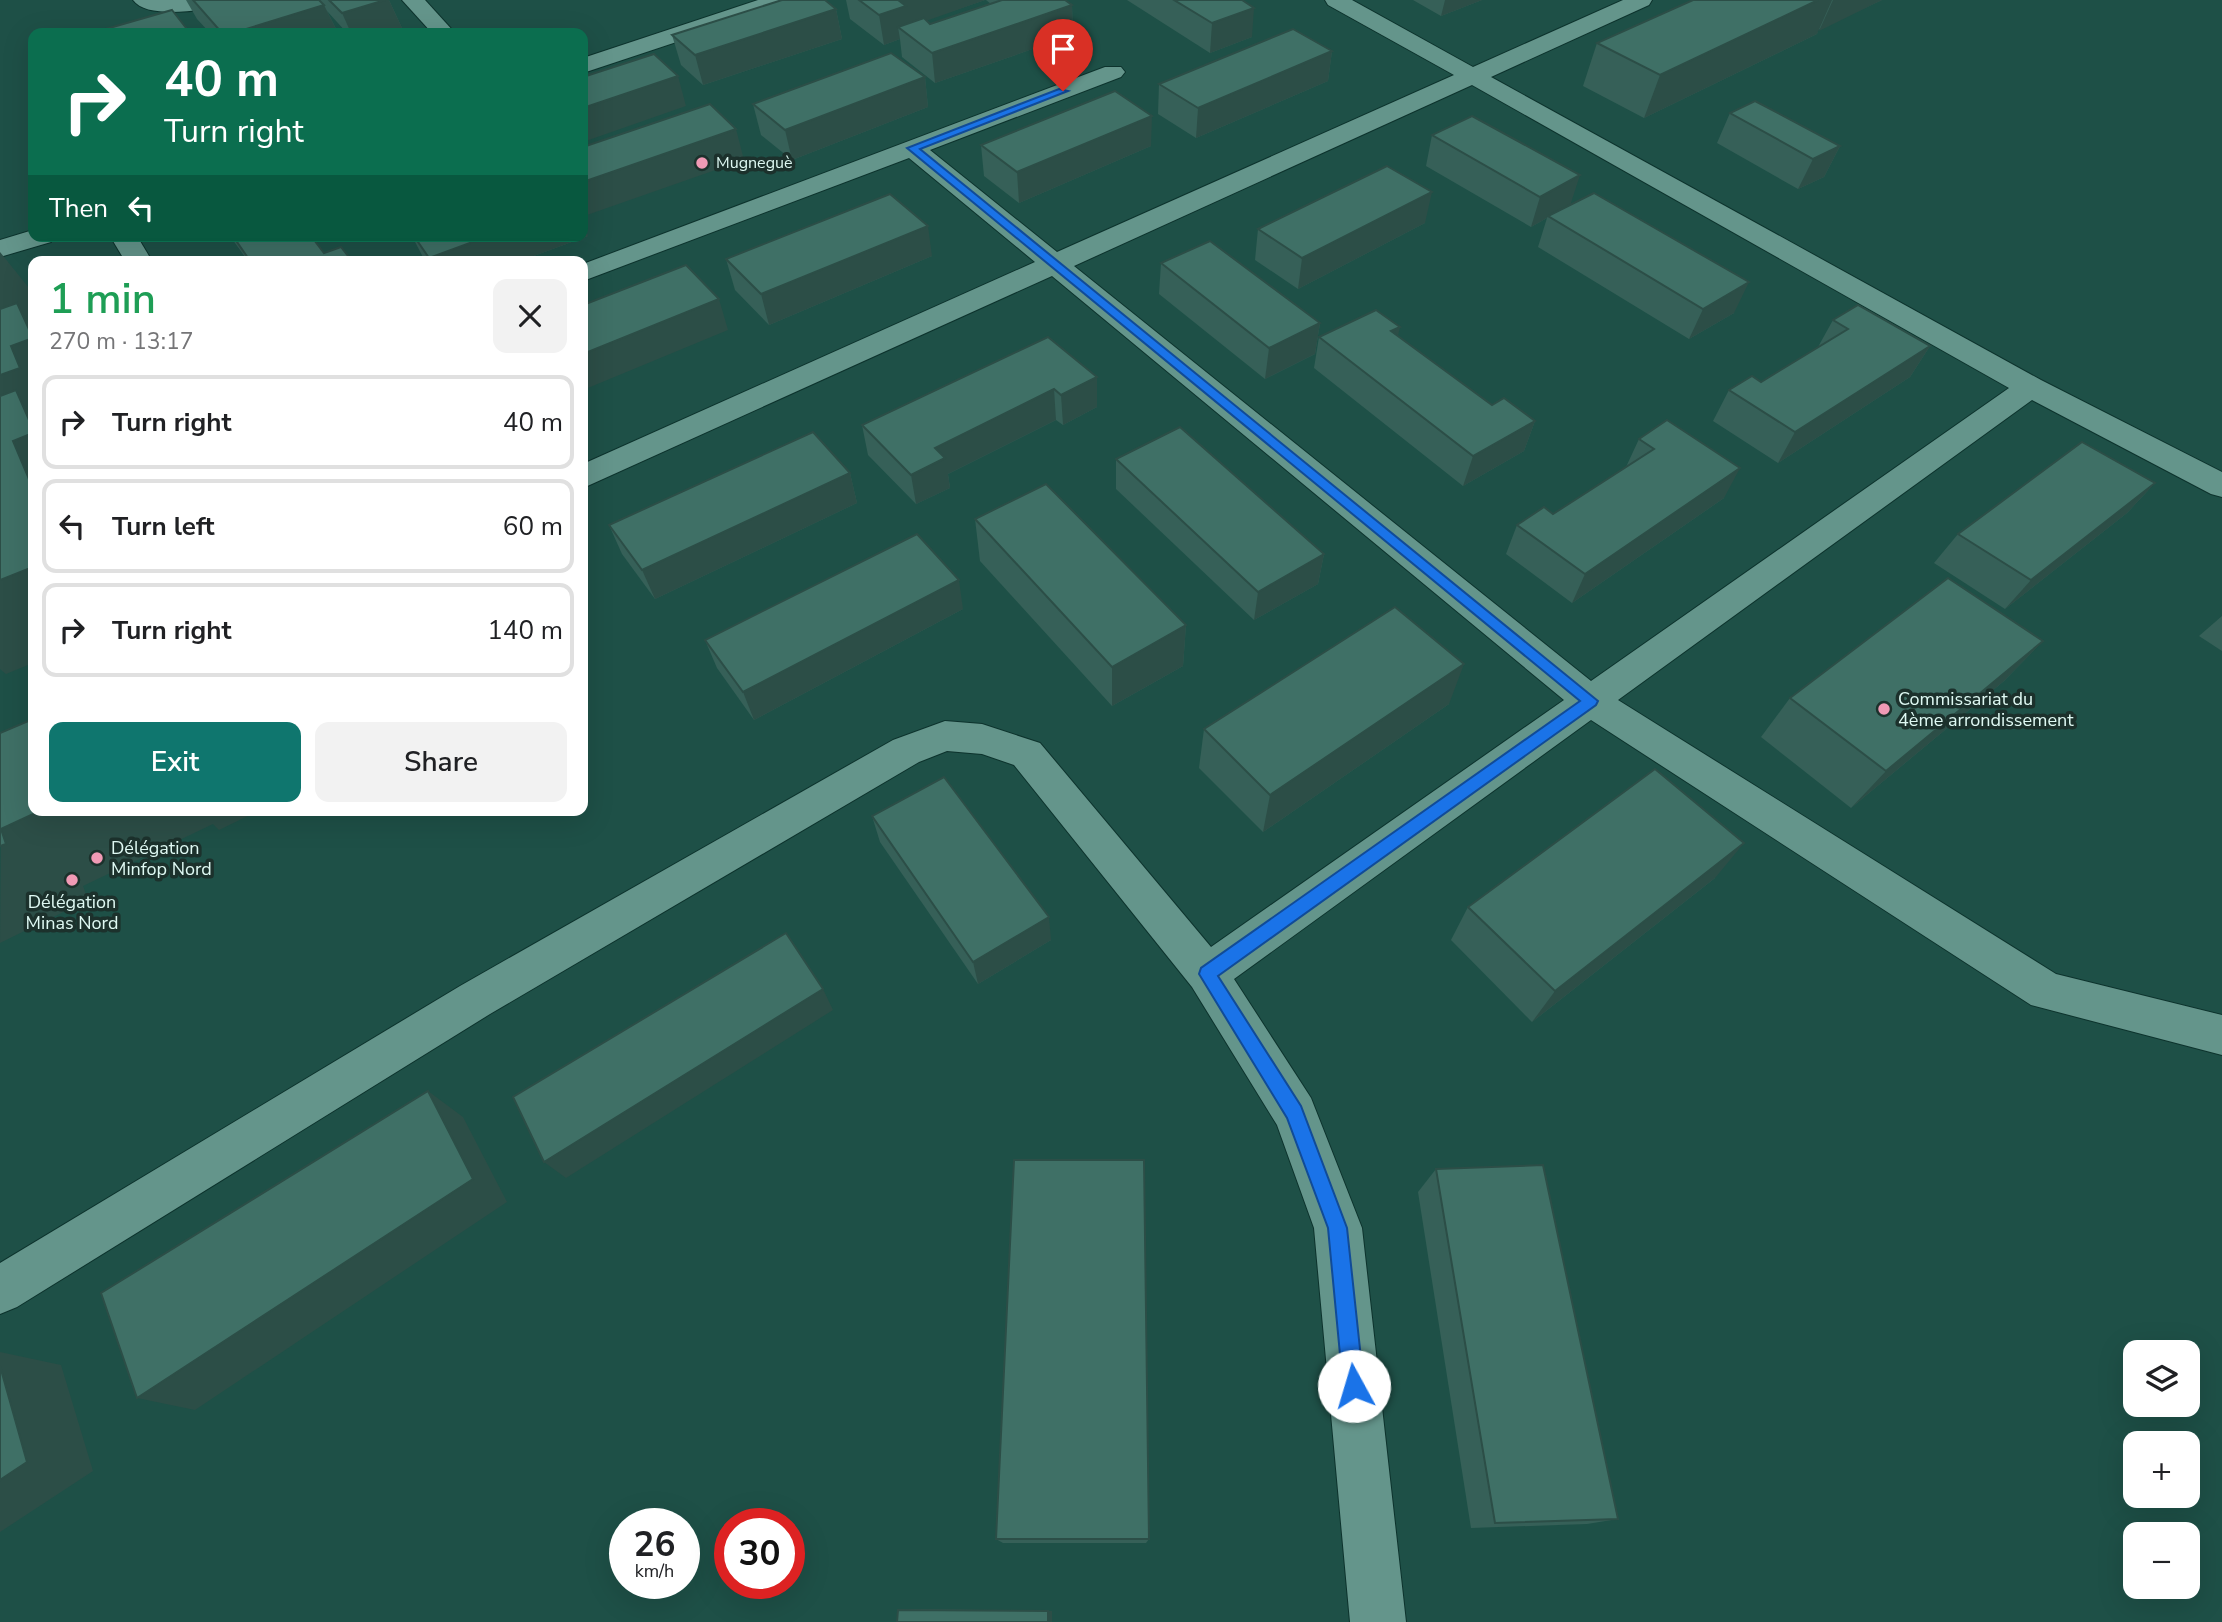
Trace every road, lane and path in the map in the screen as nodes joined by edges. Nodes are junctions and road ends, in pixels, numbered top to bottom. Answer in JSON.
{"nodes":[{"id":1,"x":144,"y":0,"type":"edge"},
{"id":2,"x":218,"y":0,"type":"edge"},
{"id":3,"x":413,"y":0,"type":"edge"},
{"id":4,"x":780,"y":0,"type":"edge"},
{"id":5,"x":1336,"y":0,"type":"edge"},
{"id":6,"x":1641,"y":0,"type":"edge"},
{"id":7,"x":439,"y":28,"type":"edge"},
{"id":8,"x":588,"y":64,"type":"edge"},
{"id":9,"x":1113,"y":72,"type":"dead end"},
{"id":10,"x":1472,"y":76,"type":"junction"},
{"id":11,"x":912,"y":148,"type":"junction"},
{"id":12,"x":28,"y":240,"type":"edge"},
{"id":13,"x":0,"y":249,"type":"edge"},
{"id":14,"x":1055,"y":264,"type":"junction"},
{"id":15,"x":588,"y":271,"type":"edge"},
{"id":16,"x":2030,"y":387,"type":"junction"},
{"id":17,"x":588,"y":475,"type":"edge"},
{"id":18,"x":2222,"y":486,"type":"edge"},
{"id":19,"x":1590,"y":701,"type":"junction"},
{"id":20,"x":1207,"y":974,"type":"junction"},
{"id":21,"x":2222,"y":1035,"type":"edge"},
{"id":22,"x":0,"y":1290,"type":"edge"},
{"id":23,"x":1378,"y":1622,"type":"edge"}],
"edges":[{"from":1,"to":2,"type":"street"},
{"from":3,"to":7,"type":"street"},
{"from":4,"to":8,"type":"street"},
{"from":5,"to":10,"type":"street"},
{"from":6,"to":10,"type":"street"},
{"from":9,"to":11,"type":"street"},
{"from":10,"to":14,"type":"street"},
{"from":10,"to":16,"type":"street"},
{"from":11,"to":14,"type":"street"},
{"from":11,"to":15,"type":"street"},
{"from":12,"to":13,"type":"street"},
{"from":14,"to":17,"type":"street"},
{"from":14,"to":19,"type":"street"},
{"from":16,"to":18,"type":"street"},
{"from":16,"to":19,"type":"street"},
{"from":19,"to":20,"type":"street"},
{"from":19,"to":21,"type":"street"},
{"from":20,"to":22,"type":"street"},
{"from":20,"to":23,"type":"street"}]}
